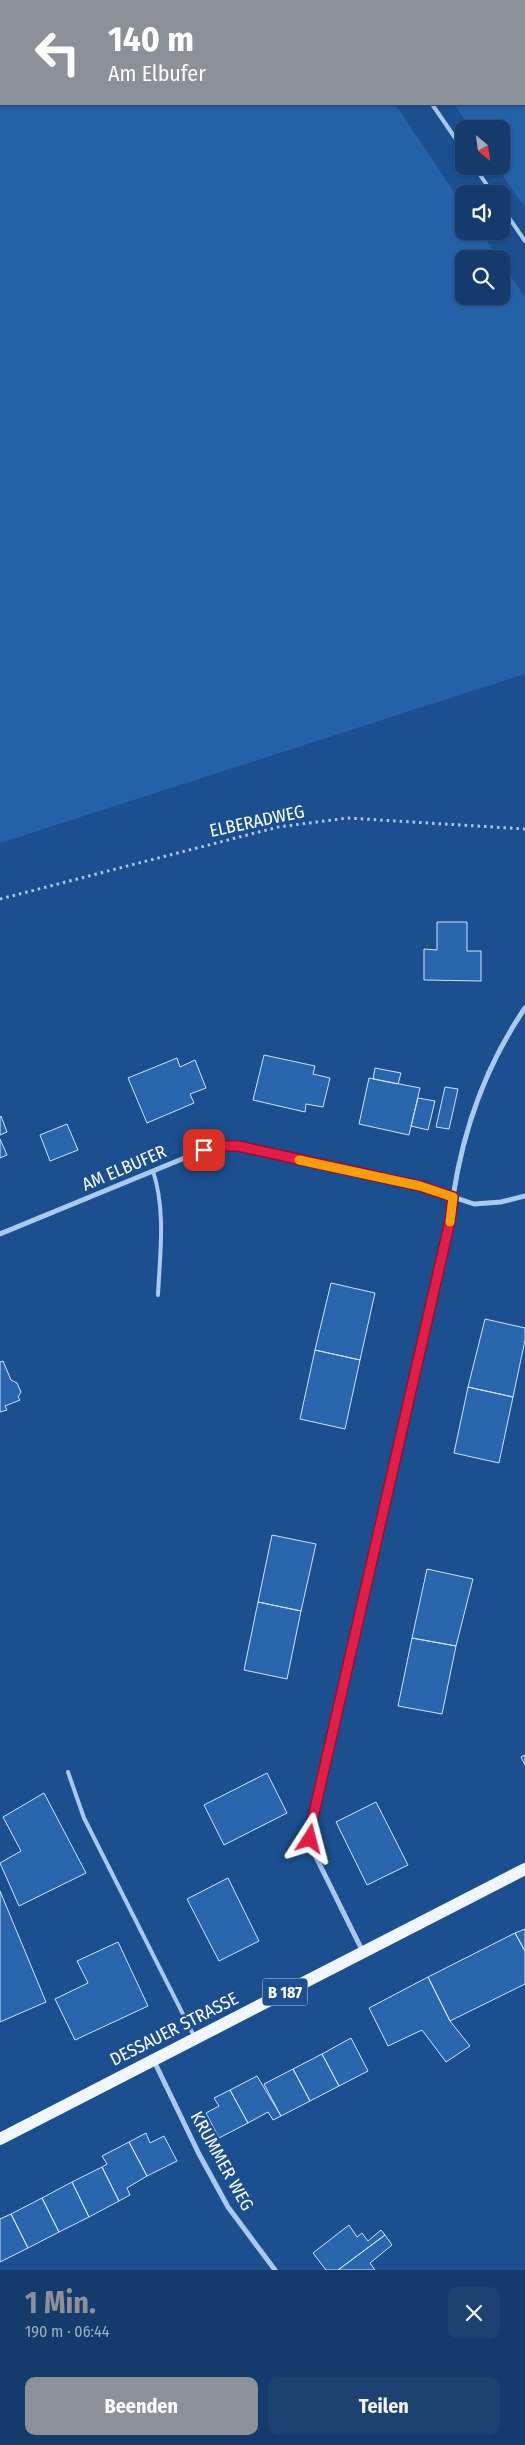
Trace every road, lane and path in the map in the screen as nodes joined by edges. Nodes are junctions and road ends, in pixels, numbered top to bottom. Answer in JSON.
{"nodes":[{"id":1,"x":433,"y":105,"type":"edge"},
{"id":2,"x":455,"y":138,"type":"edge"},
{"id":3,"x":510,"y":219,"type":"edge"},
{"id":4,"x":525,"y":241,"type":"edge"},
{"id":5,"x":525,"y":828,"type":"edge"},
{"id":6,"x":0,"y":899,"type":"edge"},
{"id":7,"x":525,"y":1008,"type":"edge"},
{"id":8,"x":153,"y":1171,"type":"junction"},
{"id":9,"x":525,"y":1196,"type":"edge"},
{"id":10,"x":453,"y":1197,"type":"junction"},
{"id":11,"x":0,"y":1234,"type":"edge"},
{"id":12,"x":158,"y":1295,"type":"dead end"},
{"id":13,"x":68,"y":1772,"type":"dead end"},
{"id":14,"x":525,"y":1869,"type":"edge"},
{"id":15,"x":363,"y":1952,"type":"junction"},
{"id":16,"x":195,"y":2038,"type":"junction"},
{"id":17,"x":153,"y":2060,"type":"junction"},
{"id":18,"x":0,"y":2139,"type":"edge"},
{"id":19,"x":275,"y":2270,"type":"edge"}],
"edges":[{"from":1,"to":2,"type":"lane"},
{"from":3,"to":4,"type":"lane"},
{"from":5,"to":6,"type":"path","name":"ELBERADWEG"},
{"from":7,"to":10,"type":"street"},
{"from":8,"to":10,"type":"street","name":"AM ELBUFER"},
{"from":8,"to":11,"type":"street","name":"AM ELBUFER"},
{"from":8,"to":12,"type":"lane"},
{"from":9,"to":10,"type":"street","name":"AM ELBUFER"},
{"from":10,"to":15,"type":"street"},
{"from":13,"to":16,"type":"lane"},
{"from":14,"to":15,"type":"main road","name":"DESSAUER STRASSE","number":"B 187"},
{"from":15,"to":16,"type":"main road","name":"DESSAUER STRASSE","number":"B 187"},
{"from":16,"to":17,"type":"main road","name":"DESSAUER STRASSE","number":"B 187"},
{"from":17,"to":18,"type":"main road","name":"DESSAUER STRASSE","number":"B 187"},
{"from":17,"to":19,"type":"street","name":"KRUMMER WEG"}]}
